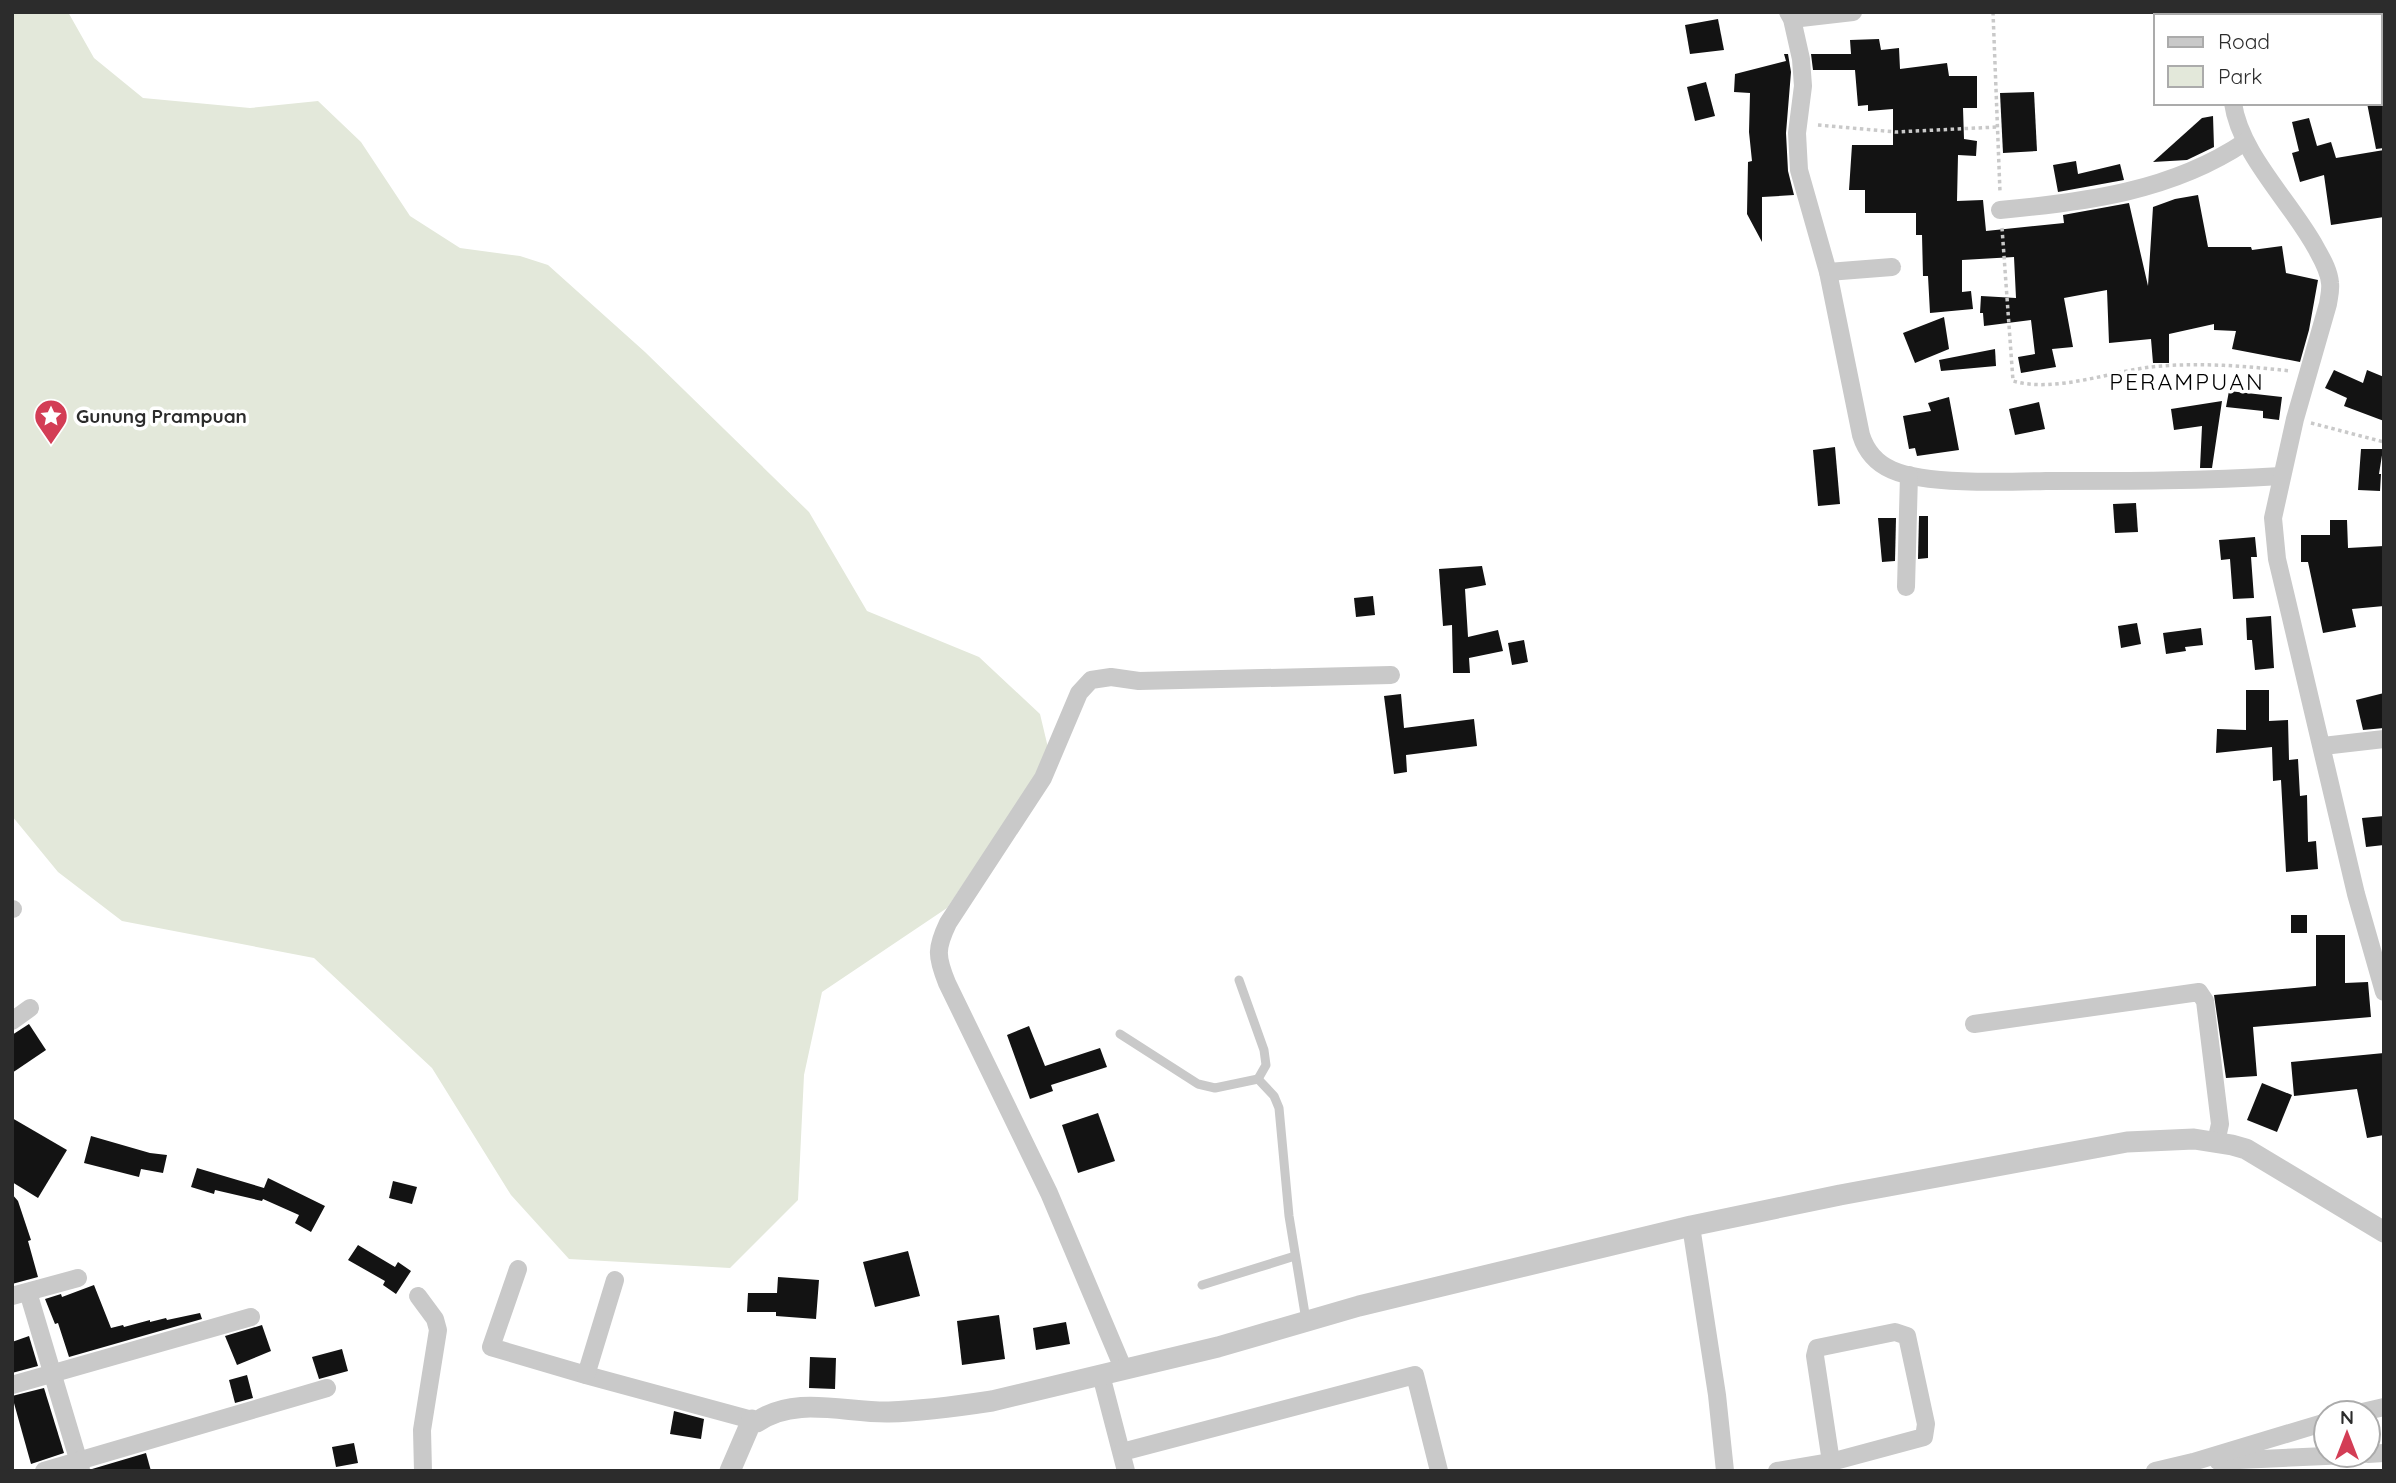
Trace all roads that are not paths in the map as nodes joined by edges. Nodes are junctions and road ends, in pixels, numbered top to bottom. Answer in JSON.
{"nodes":[{"id":1,"x":1853,"y":12,"type":"edge"},
{"id":2,"x":1790,"y":16,"type":"edge"},
{"id":3,"x":2233,"y":105,"type":"edge"},
{"id":4,"x":2245,"y":142,"type":"junction"},
{"id":5,"x":2000,"y":210,"type":"dead end"},
{"id":6,"x":1892,"y":267,"type":"dead end"},
{"id":7,"x":1828,"y":272,"type":"junction"},
{"id":8,"x":1909,"y":475,"type":"junction"},
{"id":9,"x":2281,"y":476,"type":"junction"},
{"id":10,"x":1906,"y":587,"type":"dead end"},
{"id":11,"x":1391,"y":675,"type":"dead end"},
{"id":12,"x":2384,"y":739,"type":"edge"},
{"id":13,"x":2323,"y":746,"type":"junction"},
{"id":14,"x":1239,"y":981,"type":"dead end"},
{"id":15,"x":2384,"y":992,"type":"edge"},
{"id":16,"x":30,"y":1008,"type":"dead end"},
{"id":17,"x":12,"y":1021,"type":"edge"},
{"id":18,"x":1974,"y":1024,"type":"dead end"},
{"id":19,"x":1120,"y":1034,"type":"dead end"},
{"id":20,"x":1258,"y":1079,"type":"junction"},
{"id":21,"x":2216,"y":1142,"type":"junction"},
{"id":22,"x":1690,"y":1226,"type":"junction"},
{"id":23,"x":2384,"y":1232,"type":"edge"},
{"id":24,"x":1296,"y":1256,"type":"junction"},
{"id":25,"x":518,"y":1269,"type":"dead end"},
{"id":26,"x":78,"y":1278,"type":"dead end"},
{"id":27,"x":615,"y":1280,"type":"dead end"},
{"id":28,"x":1202,"y":1285,"type":"dead end"},
{"id":29,"x":20,"y":1294,"type":"edge"},
{"id":30,"x":418,"y":1296,"type":"dead end"},
{"id":31,"x":251,"y":1317,"type":"dead end"},
{"id":32,"x":1306,"y":1321,"type":"junction"},
{"id":33,"x":1123,"y":1368,"type":"junction"},
{"id":34,"x":51,"y":1373,"type":"junction"},
{"id":35,"x":1101,"y":1375,"type":"junction"},
{"id":36,"x":586,"y":1376,"type":"junction"},
{"id":37,"x":12,"y":1385,"type":"edge"},
{"id":38,"x":327,"y":1388,"type":"dead end"},
{"id":39,"x":752,"y":1420,"type":"junction"},
{"id":40,"x":2312,"y":1426,"type":"edge"},
{"id":41,"x":1122,"y":1452,"type":"junction"},
{"id":42,"x":2312,"y":1457,"type":"edge"},
{"id":43,"x":1831,"y":1462,"type":"junction"},
{"id":44,"x":2193,"y":1462,"type":"junction"},
{"id":45,"x":80,"y":1466,"type":"edge"},
{"id":46,"x":44,"y":1471,"type":"edge"},
{"id":47,"x":424,"y":1471,"type":"edge"},
{"id":48,"x":730,"y":1471,"type":"edge"},
{"id":49,"x":1126,"y":1471,"type":"edge"},
{"id":50,"x":1439,"y":1471,"type":"edge"},
{"id":51,"x":1725,"y":1471,"type":"edge"},
{"id":52,"x":1777,"y":1471,"type":"edge"},
{"id":53,"x":2155,"y":1471,"type":"edge"}],
"edges":[{"from":1,"to":2,"type":"street"},
{"from":2,"to":7,"type":"street"},
{"from":3,"to":4,"type":"street"},
{"from":4,"to":5,"type":"street"},
{"from":4,"to":9,"type":"street"},
{"from":6,"to":7,"type":"street"},
{"from":7,"to":8,"type":"street"},
{"from":8,"to":9,"type":"street"},
{"from":8,"to":10,"type":"street"},
{"from":9,"to":13,"type":"street"},
{"from":11,"to":33,"type":"street"},
{"from":12,"to":13,"type":"street"},
{"from":13,"to":15,"type":"street"},
{"from":14,"to":20,"type":"lane"},
{"from":16,"to":17,"type":"street"},
{"from":18,"to":21,"type":"street"},
{"from":19,"to":20,"type":"lane"},
{"from":20,"to":24,"type":"lane"},
{"from":21,"to":22,"type":"street"},
{"from":21,"to":23,"type":"street"},
{"from":22,"to":32,"type":"street"},
{"from":22,"to":51,"type":"street"},
{"from":24,"to":28,"type":"lane"},
{"from":24,"to":32,"type":"lane"},
{"from":25,"to":36,"type":"street"},
{"from":26,"to":29,"type":"street"},
{"from":27,"to":36,"type":"street"},
{"from":29,"to":34,"type":"street"},
{"from":30,"to":47,"type":"street"},
{"from":31,"to":34,"type":"street"},
{"from":32,"to":33,"type":"street"},
{"from":33,"to":35,"type":"street"},
{"from":34,"to":37,"type":"street"},
{"from":34,"to":45,"type":"street"},
{"from":35,"to":39,"type":"street"},
{"from":35,"to":41,"type":"street"},
{"from":36,"to":39,"type":"street"},
{"from":38,"to":45,"type":"street"},
{"from":39,"to":48,"type":"street"},
{"from":40,"to":44,"type":"street"},
{"from":41,"to":49,"type":"street"},
{"from":41,"to":50,"type":"street"},
{"from":42,"to":44,"type":"street"},
{"from":43,"to":43,"type":"street"},
{"from":43,"to":52,"type":"street"},
{"from":44,"to":53,"type":"street"},
{"from":45,"to":46,"type":"street"}]}
